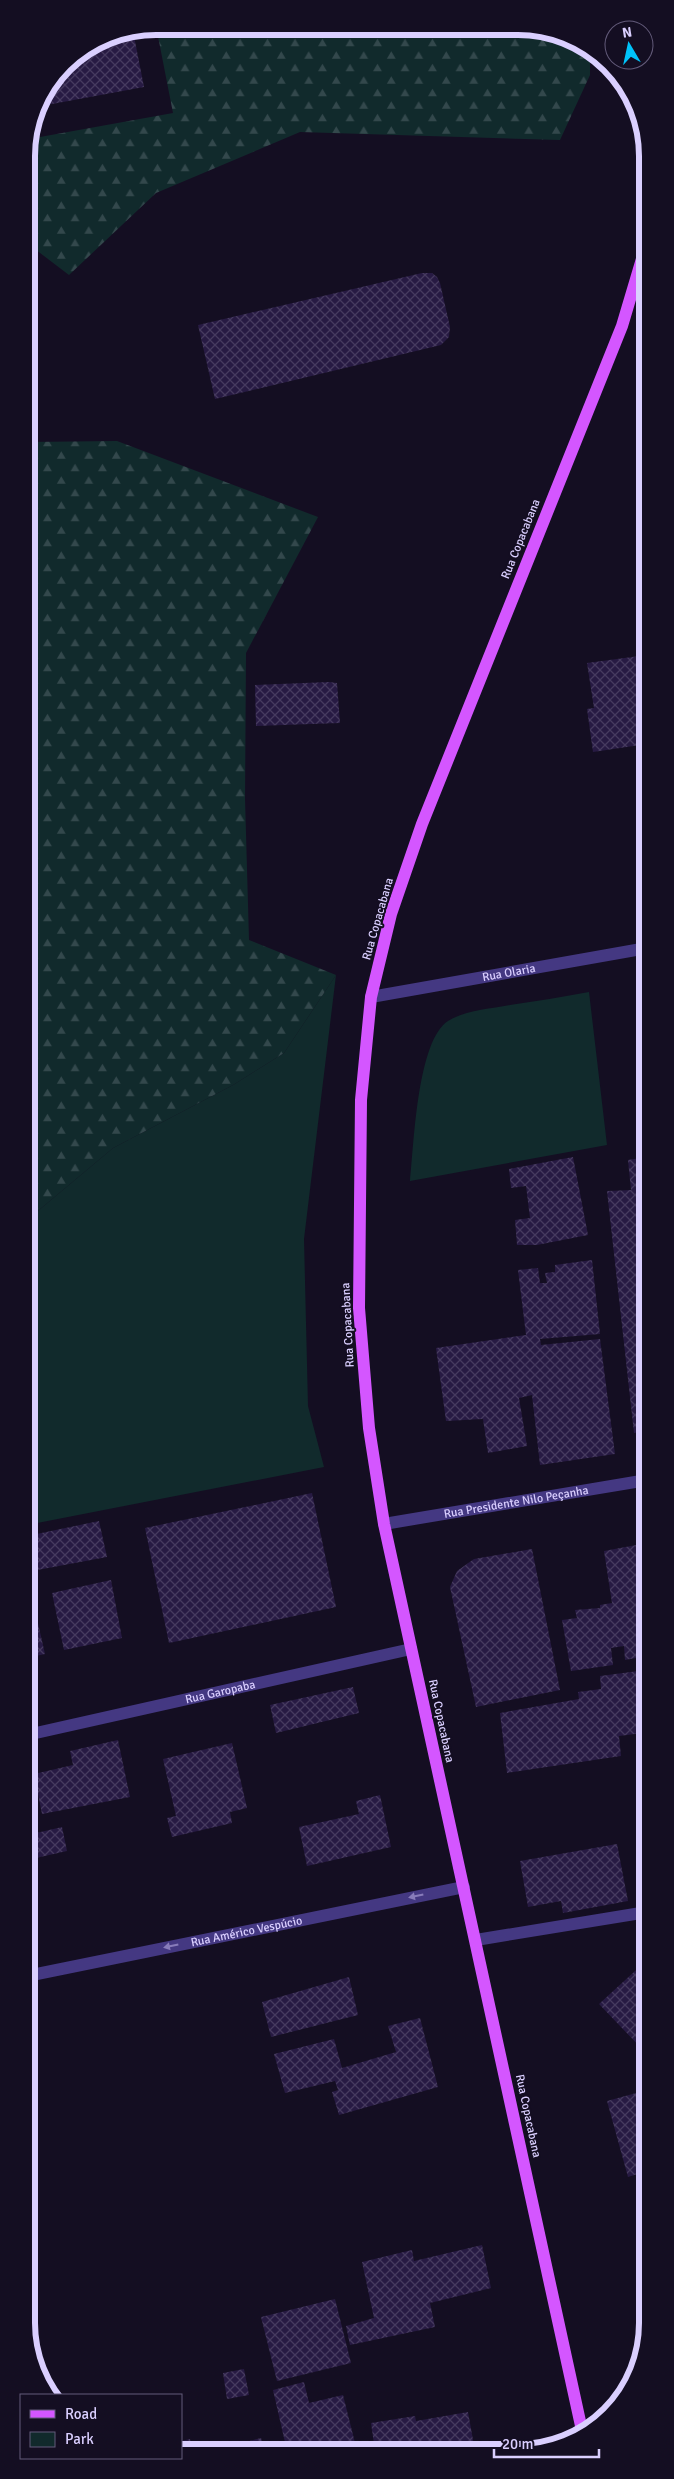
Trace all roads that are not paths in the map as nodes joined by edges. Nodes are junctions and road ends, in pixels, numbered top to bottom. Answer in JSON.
{"nodes":[{"id":1,"x":639,"y":269,"type":"edge"},
{"id":2,"x":639,"y":949,"type":"edge"},
{"id":3,"x":371,"y":998,"type":"junction"},
{"id":4,"x":639,"y":1481,"type":"edge"},
{"id":5,"x":384,"y":1524,"type":"junction"},
{"id":6,"x":412,"y":1649,"type":"junction"},
{"id":7,"x":35,"y":1733,"type":"edge"},
{"id":8,"x":464,"y":1887,"type":"junction"},
{"id":9,"x":639,"y":1913,"type":"edge"},
{"id":10,"x":476,"y":1940,"type":"junction"},
{"id":11,"x":35,"y":1974,"type":"edge"},
{"id":12,"x":581,"y":2427,"type":"edge"}],
"edges":[{"from":1,"to":3,"type":"main road","name":"Rua Copacabana"},
{"from":2,"to":3,"type":"street","name":"Rua Olaria"},
{"from":3,"to":5,"type":"main road","name":"Rua Copacabana"},
{"from":4,"to":5,"type":"street","name":"Rua Presidente Nilo Peçanha"},
{"from":5,"to":6,"type":"main road","name":"Rua Copacabana"},
{"from":6,"to":7,"type":"street","name":"Rua Garopaba"},
{"from":6,"to":8,"type":"main road","name":"Rua Copacabana"},
{"from":8,"to":10,"type":"main road","name":"Rua Copacabana"},
{"from":8,"to":11,"type":"street","name":"Rua Américo Vespúcio","one_way":true},
{"from":9,"to":10,"type":"street"},
{"from":10,"to":12,"type":"main road","name":"Rua Copacabana"}]}
